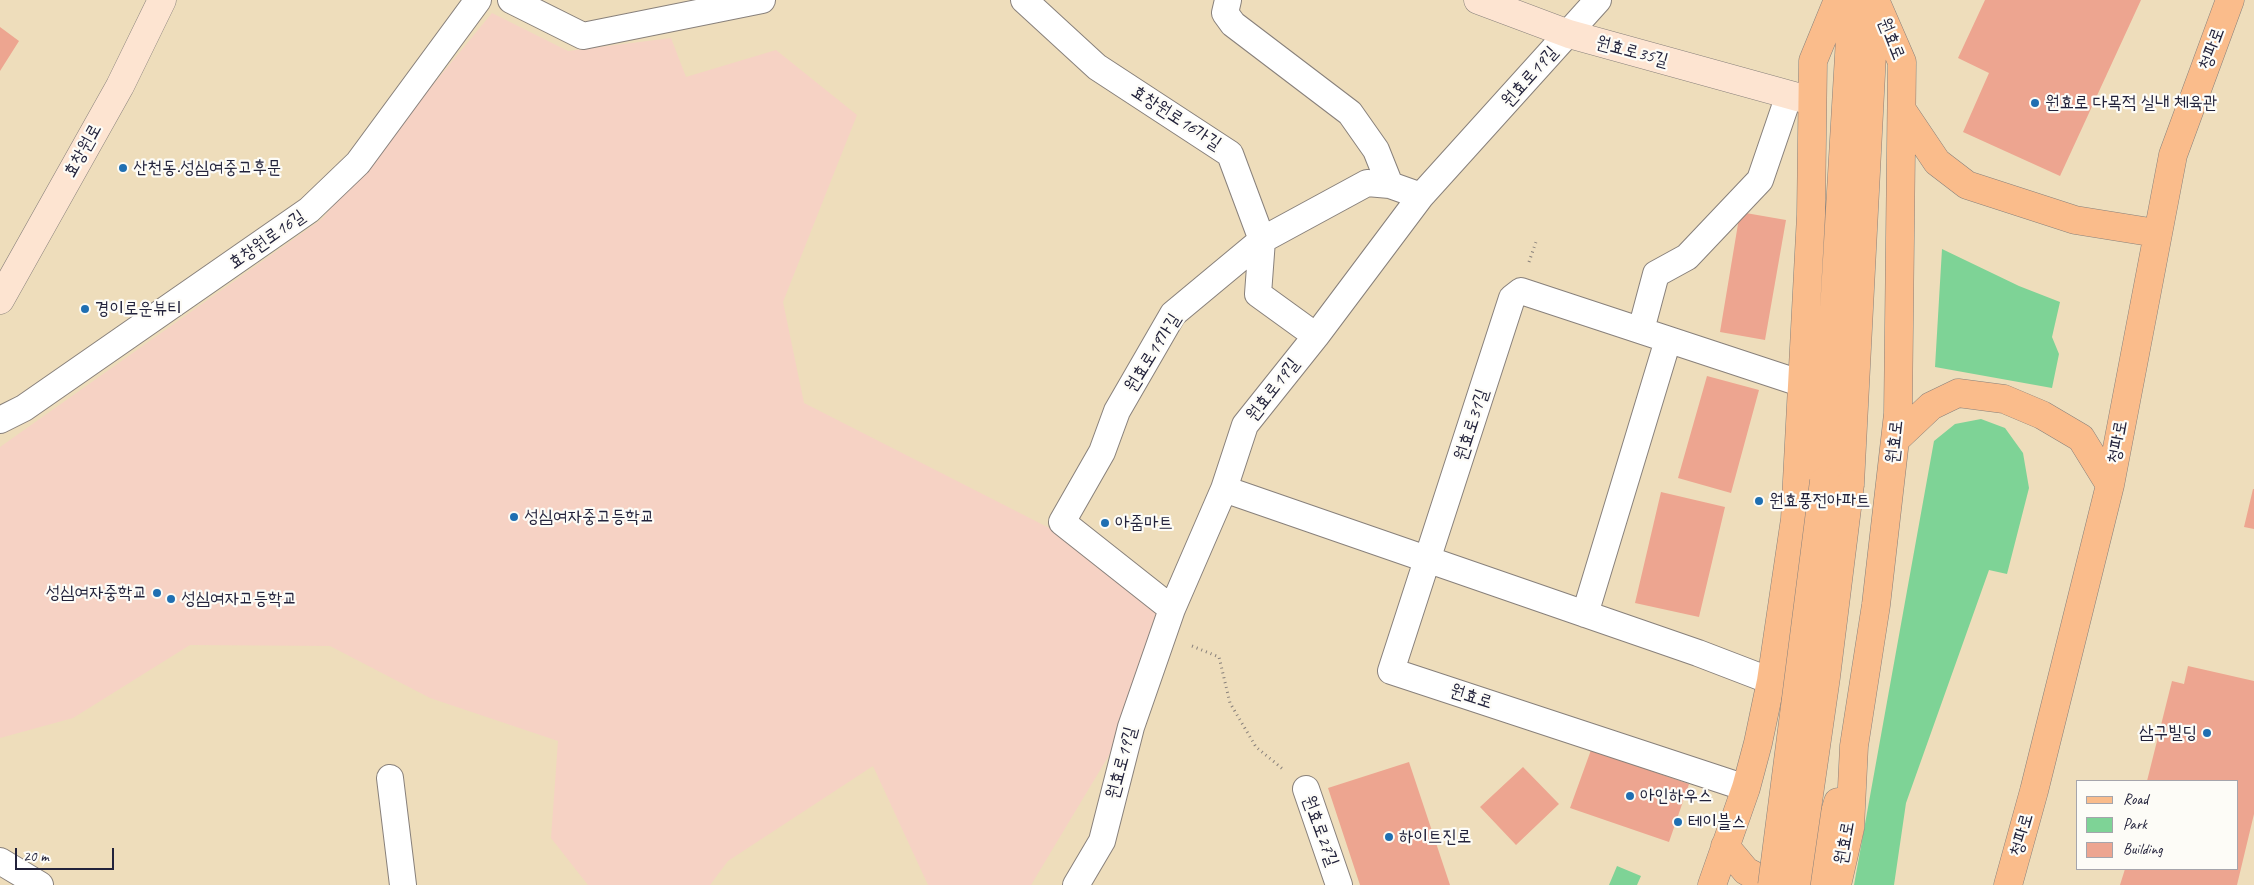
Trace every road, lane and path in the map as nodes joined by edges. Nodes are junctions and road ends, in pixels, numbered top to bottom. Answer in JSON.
{"nodes":[{"id":1,"x":162,"y":0,"type":"edge"},
{"id":2,"x":478,"y":0,"type":"edge"},
{"id":3,"x":510,"y":0,"type":"edge"},
{"id":4,"x":762,"y":0,"type":"edge"},
{"id":5,"x":1024,"y":0,"type":"edge"},
{"id":6,"x":1228,"y":0,"type":"edge"},
{"id":7,"x":1478,"y":0,"type":"edge"},
{"id":8,"x":1598,"y":0,"type":"edge"},
{"id":9,"x":1838,"y":0,"type":"edge"},
{"id":10,"x":1852,"y":0,"type":"edge"},
{"id":11,"x":1863,"y":0,"type":"edge"},
{"id":12,"x":1874,"y":0,"type":"edge"},
{"id":13,"x":2230,"y":0,"type":"edge"},
{"id":14,"x":1569,"y":34,"type":"junction"},
{"id":15,"x":1800,"y":98,"type":"junction"},
{"id":16,"x":1902,"y":110,"type":"junction"},
{"id":17,"x":1390,"y":185,"type":"junction"},
{"id":18,"x":1421,"y":196,"type":"junction"},
{"id":19,"x":2156,"y":233,"type":"junction"},
{"id":20,"x":1262,"y":240,"type":"junction"},
{"id":21,"x":0,"y":300,"type":"edge"},
{"id":22,"x":1641,"y":330,"type":"junction"},
{"id":23,"x":1316,"y":336,"type":"junction"},
{"id":24,"x":1668,"y":340,"type":"junction"},
{"id":25,"x":1803,"y":384,"type":"junction"},
{"id":26,"x":0,"y":420,"type":"edge"},
{"id":27,"x":1896,"y":440,"type":"junction"},
{"id":28,"x":2110,"y":485,"type":"junction"},
{"id":29,"x":1224,"y":489,"type":"junction"},
{"id":30,"x":1428,"y":561,"type":"junction"},
{"id":31,"x":1172,"y":609,"type":"junction"},
{"id":32,"x":1585,"y":614,"type":"junction"},
{"id":33,"x":1163,"y":635,"type":"junction"},
{"id":34,"x":1771,"y":681,"type":"junction"},
{"id":35,"x":1854,"y":746,"type":"junction"},
{"id":36,"x":390,"y":778,"type":"dead end"},
{"id":37,"x":1746,"y":788,"type":"junction"},
{"id":38,"x":1306,"y":789,"type":"joint"},
{"id":39,"x":1726,"y":846,"type":"junction"},
{"id":40,"x":1822,"y":857,"type":"junction"},
{"id":41,"x":0,"y":861,"type":"edge"},
{"id":42,"x":40,"y":885,"type":"edge"},
{"id":43,"x":403,"y":885,"type":"edge"},
{"id":44,"x":1076,"y":885,"type":"edge"},
{"id":45,"x":1339,"y":885,"type":"edge"},
{"id":46,"x":1712,"y":885,"type":"edge"},
{"id":47,"x":1772,"y":885,"type":"edge"},
{"id":48,"x":1796,"y":885,"type":"edge"},
{"id":49,"x":1809,"y":885,"type":"edge"},
{"id":50,"x":1837,"y":885,"type":"edge"},
{"id":51,"x":2008,"y":885,"type":"edge"}],
"edges":[{"from":1,"to":21,"type":"street","name":"효창원로"},
{"from":2,"to":26,"type":"street","name":"효창원로16길"},
{"from":3,"to":4,"type":"street"},
{"from":5,"to":20,"type":"street","name":"효창원로16가길"},
{"from":6,"to":17,"type":"street"},
{"from":7,"to":14,"type":"street","name":"원효로35길"},
{"from":8,"to":14,"type":"street","name":"원효로19길"},
{"from":9,"to":15,"type":"main road"},
{"from":10,"to":47,"type":"main road","bridge":true},
{"from":11,"to":48,"type":"main road","name":"원효로","bridge":true},
{"from":12,"to":16,"type":"main road","name":"원효로"},
{"from":13,"to":19,"type":"main road","name":"청파로"},
{"from":14,"to":15,"type":"street","name":"원효로35길"},
{"from":14,"to":18,"type":"street","name":"원효로19길"},
{"from":15,"to":22,"type":"street"},
{"from":15,"to":25,"type":"main road"},
{"from":16,"to":19,"type":"main road"},
{"from":16,"to":27,"type":"main road","name":"원효로"},
{"from":17,"to":18,"type":"street","name":"원효로19가길"},
{"from":17,"to":20,"type":"street","name":"원효로19가길"},
{"from":18,"to":23,"type":"street","name":"원효로19길"},
{"from":19,"to":28,"type":"main road","name":"청파로"},
{"from":20,"to":23,"type":"street","name":"효창원로16가길"},
{"from":20,"to":31,"type":"street","name":"원효로19가길"},
{"from":22,"to":24,"type":"street"},
{"from":22,"to":30,"type":"street","name":"원효로31길"},
{"from":23,"to":29,"type":"street","name":"원효로19길"},
{"from":24,"to":25,"type":"street"},
{"from":24,"to":32,"type":"street"},
{"from":25,"to":34,"type":"main road"},
{"from":27,"to":28,"type":"main road"},
{"from":27,"to":35,"type":"main road","name":"원효로"},
{"from":28,"to":51,"type":"main road","name":"청파로"},
{"from":29,"to":30,"type":"street"},
{"from":29,"to":31,"type":"street","name":"원효로19길"},
{"from":30,"to":32,"type":"street"},
{"from":30,"to":37,"type":"street","name":"원효로"},
{"from":31,"to":33,"type":"street","name":"원효로19길"},
{"from":32,"to":34,"type":"street"},
{"from":33,"to":38,"type":"path","name":"원효로27길"},
{"from":33,"to":44,"type":"street","name":"원효로19길"},
{"from":34,"to":37,"type":"main road"},
{"from":35,"to":40,"type":"main road"},
{"from":35,"to":50,"type":"main road","name":"원효로"},
{"from":36,"to":43,"type":"street"},
{"from":37,"to":39,"type":"main road"},
{"from":38,"to":45,"type":"street","name":"원효로27길"},
{"from":39,"to":40,"type":"main road"},
{"from":39,"to":46,"type":"main road"},
{"from":40,"to":49,"type":"main road"},
{"from":41,"to":42,"type":"street"}]}
